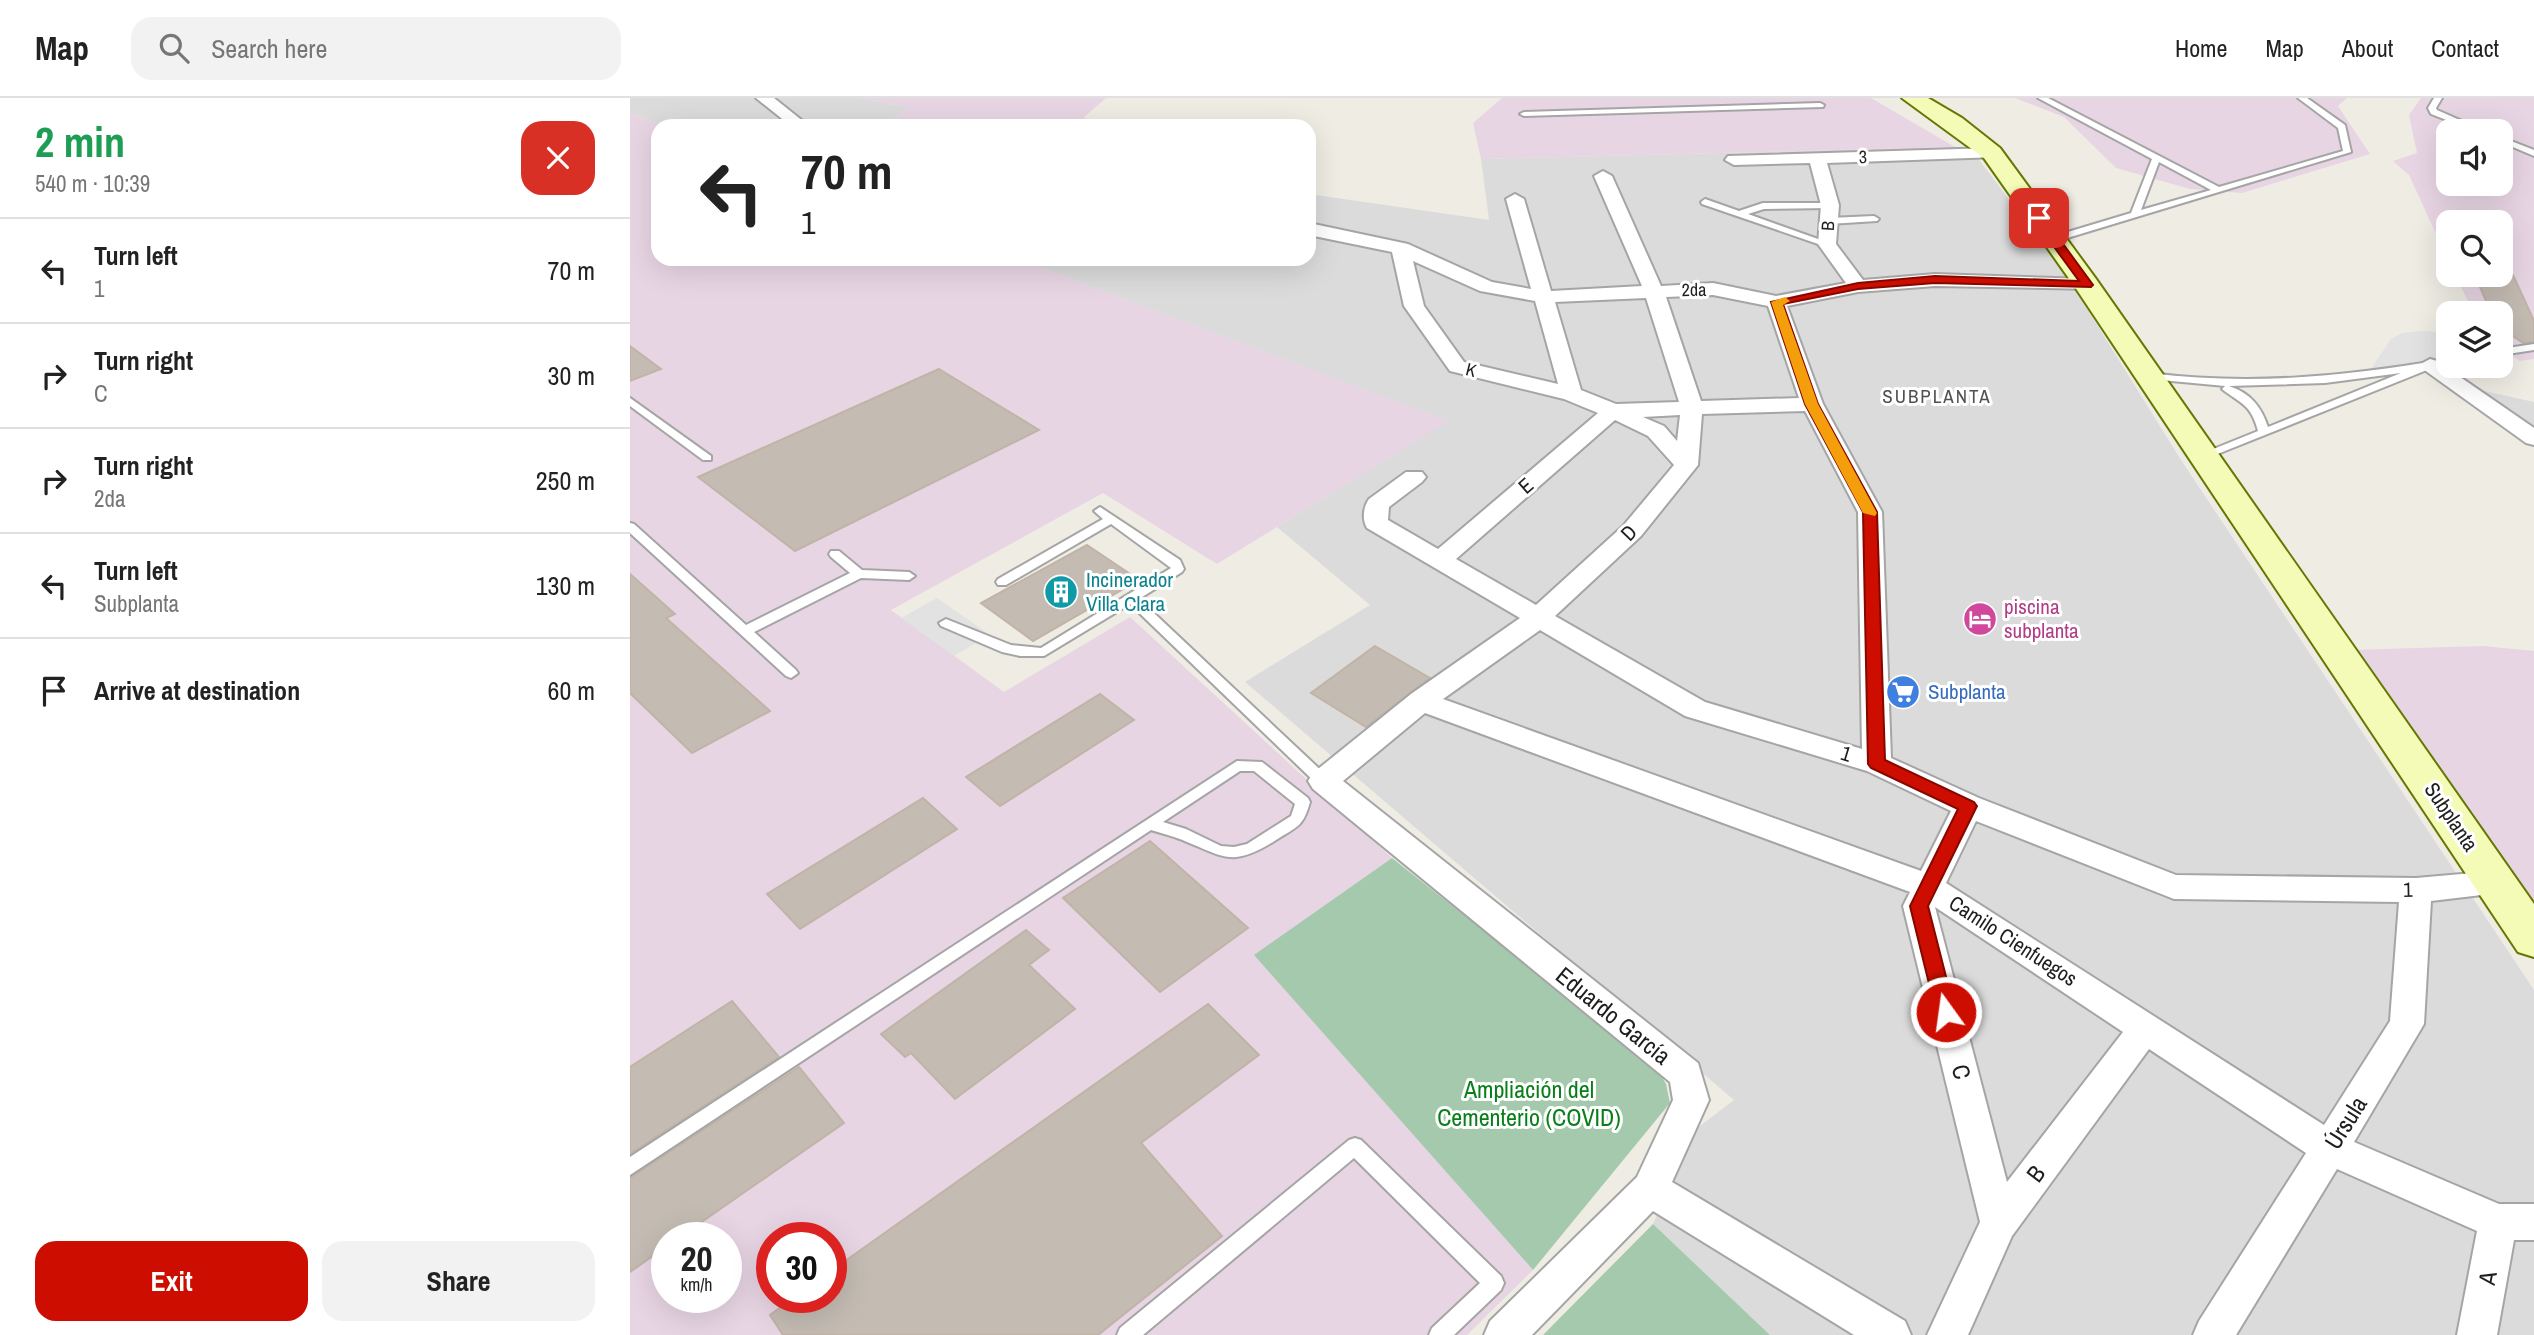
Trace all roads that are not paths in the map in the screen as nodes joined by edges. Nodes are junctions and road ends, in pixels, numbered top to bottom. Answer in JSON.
{"nodes":[{"id":1,"x":764,"y":98,"type":"edge"},
{"id":2,"x":1677,"y":98,"type":"edge"},
{"id":3,"x":1913,"y":98,"type":"edge"},
{"id":4,"x":2042,"y":98,"type":"edge"},
{"id":5,"x":2302,"y":98,"type":"edge"},
{"id":6,"x":2438,"y":98,"type":"edge"},
{"id":7,"x":1820,"y":105,"type":"dead end"},
{"id":8,"x":1682,"y":109,"type":"junction"},
{"id":9,"x":1524,"y":114,"type":"dead end"},
{"id":10,"x":792,"y":119,"type":"edge"},
{"id":11,"x":2453,"y":119,"type":"edge"},
{"id":12,"x":2513,"y":144,"type":"edge"},
{"id":13,"x":1993,"y":153,"type":"junction"},
{"id":14,"x":2534,"y":153,"type":"edge"},
{"id":15,"x":1817,"y":158,"type":"junction"},
{"id":16,"x":2156,"y":158,"type":"junction"},
{"id":17,"x":1734,"y":160,"type":"dead end"},
{"id":18,"x":1603,"y":176,"type":"dead end"},
{"id":19,"x":2218,"y":190,"type":"junction"},
{"id":20,"x":1515,"y":199,"type":"dead end"},
{"id":21,"x":1705,"y":202,"type":"dead end"},
{"id":22,"x":1829,"y":213,"type":"junction"},
{"id":23,"x":1738,"y":214,"type":"junction"},
{"id":24,"x":2135,"y":215,"type":"junction"},
{"id":25,"x":1874,"y":219,"type":"dead end"},
{"id":26,"x":1316,"y":230,"type":"edge"},
{"id":27,"x":2054,"y":239,"type":"junction"},
{"id":28,"x":1827,"y":244,"type":"junction"},
{"id":29,"x":1401,"y":248,"type":"junction"},
{"id":30,"x":2087,"y":285,"type":"junction"},
{"id":31,"x":1858,"y":286,"type":"junction"},
{"id":32,"x":1654,"y":292,"type":"junction"},
{"id":33,"x":1543,"y":297,"type":"junction"},
{"id":34,"x":1776,"y":302,"type":"junction"},
{"id":35,"x":2534,"y":347,"type":"edge"},
{"id":36,"x":2513,"y":350,"type":"edge"},
{"id":37,"x":2436,"y":364,"type":"edge"},
{"id":38,"x":2436,"y":364,"type":"edge"},
{"id":39,"x":2150,"y":376,"type":"junction"},
{"id":40,"x":2458,"y":378,"type":"edge"},
{"id":41,"x":2210,"y":383,"type":"junction"},
{"id":42,"x":1571,"y":394,"type":"junction"},
{"id":43,"x":631,"y":402,"type":"edge"},
{"id":44,"x":1812,"y":404,"type":"junction"},
{"id":45,"x":1692,"y":408,"type":"junction"},
{"id":46,"x":1612,"y":411,"type":"junction"},
{"id":47,"x":2264,"y":432,"type":"junction"},
{"id":48,"x":2534,"y":438,"type":"edge"},
{"id":49,"x":2205,"y":456,"type":"junction"},
{"id":50,"x":707,"y":458,"type":"dead end"},
{"id":51,"x":1686,"y":465,"type":"junction"},
{"id":52,"x":1414,"y":477,"type":"dead end"},
{"id":53,"x":633,"y":534,"type":"edge"},
{"id":54,"x":835,"y":554,"type":"dead end"},
{"id":55,"x":1440,"y":560,"type":"junction"},
{"id":56,"x":859,"y":574,"type":"junction"},
{"id":57,"x":909,"y":576,"type":"dead end"},
{"id":58,"x":1002,"y":582,"type":"dead end"},
{"id":59,"x":1132,"y":599,"type":"junction"},
{"id":60,"x":1537,"y":619,"type":"junction"},
{"id":61,"x":946,"y":623,"type":"dead end"},
{"id":62,"x":745,"y":631,"type":"junction"},
{"id":63,"x":791,"y":673,"type":"dead end"},
{"id":64,"x":1421,"y":701,"type":"junction"},
{"id":65,"x":1877,"y":764,"type":"junction"},
{"id":66,"x":1323,"y":781,"type":"junction"},
{"id":67,"x":1968,"y":806,"type":"junction"},
{"id":68,"x":1152,"y":825,"type":"junction"},
{"id":69,"x":2496,"y":883,"type":"junction"},
{"id":70,"x":1927,"y":886,"type":"junction"},
{"id":71,"x":2416,"y":890,"type":"junction"},
{"id":72,"x":2534,"y":939,"type":"edge"},
{"id":73,"x":2147,"y":1027,"type":"junction"},
{"id":74,"x":2330,"y":1149,"type":"junction"},
{"id":75,"x":630,"y":1167,"type":"edge"},
{"id":76,"x":1650,"y":1189,"type":"junction"},
{"id":77,"x":2516,"y":1222,"type":"edge"},
{"id":78,"x":1999,"y":1223,"type":"junction"},
{"id":79,"x":1127,"y":1335,"type":"edge"},
{"id":80,"x":1439,"y":1335,"type":"edge"},
{"id":81,"x":1504,"y":1335,"type":"edge"},
{"id":82,"x":1891,"y":1335,"type":"edge"},
{"id":83,"x":1947,"y":1335,"type":"edge"},
{"id":84,"x":2213,"y":1335,"type":"edge"},
{"id":85,"x":2477,"y":1335,"type":"edge"}],
"edges":[{"from":1,"to":10,"type":"street"},
{"from":2,"to":8,"type":"lane"},
{"from":3,"to":13,"type":"street","name":"Subplanta"},
{"from":4,"to":16,"type":"lane"},
{"from":5,"to":19,"type":"lane"},
{"from":6,"to":11,"type":"lane"},
{"from":7,"to":8,"type":"lane"},
{"from":8,"to":9,"type":"lane"},
{"from":12,"to":14,"type":"lane"},
{"from":13,"to":15,"type":"street","name":"3"},
{"from":13,"to":27,"type":"street","name":"Subplanta"},
{"from":15,"to":17,"type":"street","name":"3"},
{"from":15,"to":22,"type":"street","name":"B"},
{"from":16,"to":19,"type":"lane"},
{"from":16,"to":24,"type":"lane"},
{"from":18,"to":32,"type":"street"},
{"from":19,"to":24,"type":"lane"},
{"from":20,"to":33,"type":"street"},
{"from":21,"to":23,"type":"lane"},
{"from":22,"to":23,"type":"lane"},
{"from":22,"to":25,"type":"lane"},
{"from":22,"to":28,"type":"street","name":"B"},
{"from":23,"to":28,"type":"lane"},
{"from":24,"to":27,"type":"lane"},
{"from":26,"to":29,"type":"street","name":"2da"},
{"from":27,"to":30,"type":"street","name":"Subplanta"},
{"from":28,"to":31,"type":"street","name":"B"},
{"from":29,"to":33,"type":"street","name":"2da"},
{"from":29,"to":42,"type":"street","name":"K"},
{"from":30,"to":31,"type":"street","name":"2da"},
{"from":30,"to":39,"type":"street","name":"Subplanta"},
{"from":31,"to":34,"type":"street","name":"2da"},
{"from":32,"to":33,"type":"street","name":"2da"},
{"from":32,"to":34,"type":"street","name":"2da"},
{"from":32,"to":45,"type":"street"},
{"from":33,"to":42,"type":"street"},
{"from":34,"to":44,"type":"street"},
{"from":35,"to":36,"type":"lane"},
{"from":37,"to":41,"type":"lane"},
{"from":38,"to":47,"type":"lane"},
{"from":39,"to":41,"type":"lane"},
{"from":39,"to":49,"type":"street","name":"Subplanta"},
{"from":40,"to":48,"type":"street"},
{"from":41,"to":47,"type":"lane"},
{"from":42,"to":46,"type":"street","name":"K"},
{"from":43,"to":50,"type":"lane"},
{"from":44,"to":45,"type":"street","name":"K"},
{"from":44,"to":65,"type":"street"},
{"from":45,"to":46,"type":"street","name":"K"},
{"from":45,"to":51,"type":"street"},
{"from":46,"to":51,"type":"street","name":"K"},
{"from":46,"to":55,"type":"street","name":"E"},
{"from":47,"to":49,"type":"lane"},
{"from":49,"to":69,"type":"street","name":"Subplanta"},
{"from":51,"to":60,"type":"street","name":"D"},
{"from":52,"to":55,"type":"street","name":"1"},
{"from":53,"to":62,"type":"lane"},
{"from":54,"to":56,"type":"lane"},
{"from":55,"to":60,"type":"street","name":"1"},
{"from":56,"to":57,"type":"lane"},
{"from":56,"to":62,"type":"lane"},
{"from":58,"to":59,"type":"lane"},
{"from":59,"to":61,"type":"lane"},
{"from":59,"to":66,"type":"lane"},
{"from":60,"to":64,"type":"street","name":"D"},
{"from":60,"to":65,"type":"street","name":"1"},
{"from":62,"to":63,"type":"lane"},
{"from":64,"to":66,"type":"street","name":"D"},
{"from":64,"to":70,"type":"street","name":"Camilo Cienfuegos"},
{"from":65,"to":67,"type":"street","name":"1"},
{"from":66,"to":76,"type":"street","name":"Eduardo García"},
{"from":67,"to":70,"type":"street","name":"C"},
{"from":67,"to":71,"type":"street","name":"1"},
{"from":68,"to":68,"type":"lane"},
{"from":68,"to":75,"type":"lane"},
{"from":69,"to":71,"type":"street","name":"1"},
{"from":69,"to":72,"type":"street","name":"Subplanta"},
{"from":70,"to":73,"type":"street","name":"Camilo Cienfuegos"},
{"from":70,"to":78,"type":"street","name":"C"},
{"from":71,"to":74,"type":"street","name":"Úrsula"},
{"from":73,"to":74,"type":"street","name":"Camilo Cienfuegos"},
{"from":73,"to":78,"type":"street","name":"B"},
{"from":74,"to":77,"type":"street","name":"Camilo Cienfuegos"},
{"from":74,"to":84,"type":"street","name":"Úrsula"},
{"from":76,"to":81,"type":"street"},
{"from":76,"to":82,"type":"street"},
{"from":77,"to":85,"type":"street","name":"A"},
{"from":78,"to":83,"type":"street","name":"B"},
{"from":79,"to":80,"type":"lane"}]}
